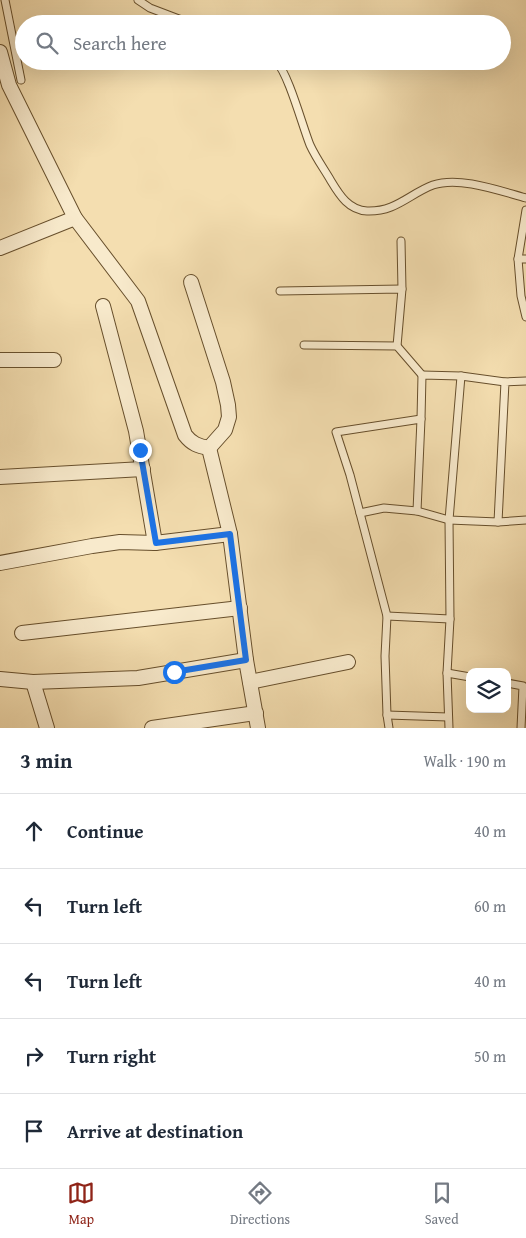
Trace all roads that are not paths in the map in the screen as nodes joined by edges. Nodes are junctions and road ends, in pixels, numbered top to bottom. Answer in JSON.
{"nodes":[{"id":1,"x":5,"y":0,"type":"edge"},
{"id":2,"x":138,"y":0,"type":"edge"},
{"id":3,"x":168,"y":15,"type":"edge"},
{"id":4,"x":15,"y":50,"type":"edge"},
{"id":5,"x":1,"y":59,"type":"edge"},
{"id":6,"x":19,"y":70,"type":"edge"},
{"id":7,"x":281,"y":70,"type":"edge"},
{"id":8,"x":21,"y":80,"type":"dead end"},
{"id":9,"x":526,"y":198,"type":"edge"},
{"id":10,"x":526,"y":210,"type":"edge"},
{"id":11,"x":75,"y":218,"type":"junction"},
{"id":12,"x":401,"y":241,"type":"dead end"},
{"id":13,"x":0,"y":248,"type":"edge"},
{"id":14,"x":522,"y":259,"type":"edge"},
{"id":15,"x":191,"y":282,"type":"dead end"},
{"id":16,"x":402,"y":289,"type":"junction"},
{"id":17,"x":280,"y":291,"type":"dead end"},
{"id":18,"x":103,"y":306,"type":"dead end"},
{"id":19,"x":526,"y":317,"type":"edge"},
{"id":20,"x":304,"y":345,"type":"dead end"},
{"id":21,"x":397,"y":346,"type":"junction"},
{"id":22,"x":0,"y":360,"type":"edge"},
{"id":23,"x":54,"y":360,"type":"dead end"},
{"id":24,"x":422,"y":376,"type":"junction"},
{"id":25,"x":461,"y":376,"type":"junction"},
{"id":26,"x":526,"y":381,"type":"edge"},
{"id":27,"x":506,"y":382,"type":"junction"},
{"id":28,"x":422,"y":420,"type":"junction"},
{"id":29,"x":209,"y":448,"type":"junction"},
{"id":30,"x":143,"y":469,"type":"junction"},
{"id":31,"x":0,"y":477,"type":"edge"},
{"id":32,"x":416,"y":511,"type":"junction"},
{"id":33,"x":360,"y":513,"type":"junction"},
{"id":34,"x":449,"y":520,"type":"junction"},
{"id":35,"x":526,"y":520,"type":"edge"},
{"id":36,"x":498,"y":522,"type":"junction"},
{"id":37,"x":230,"y":534,"type":"junction"},
{"id":38,"x":156,"y":543,"type":"junction"},
{"id":39,"x":0,"y":563,"type":"edge"},
{"id":40,"x":240,"y":608,"type":"junction"},
{"id":41,"x":387,"y":616,"type":"junction"},
{"id":42,"x":450,"y":619,"type":"junction"},
{"id":43,"x":22,"y":633,"type":"dead end"},
{"id":44,"x":246,"y":660,"type":"junction"},
{"id":45,"x":348,"y":662,"type":"dead end"},
{"id":46,"x":447,"y":673,"type":"junction"},
{"id":47,"x":466,"y":676,"type":"edge"},
{"id":48,"x":0,"y":679,"type":"edge"},
{"id":49,"x":33,"y":682,"type":"junction"},
{"id":50,"x":250,"y":682,"type":"junction"},
{"id":51,"x":511,"y":684,"type":"edge"},
{"id":52,"x":525,"y":686,"type":"edge"},
{"id":53,"x":256,"y":713,"type":"junction"},
{"id":54,"x":387,"y":715,"type":"junction"},
{"id":55,"x":448,"y":717,"type":"junction"},
{"id":56,"x":47,"y":728,"type":"edge"},
{"id":57,"x":152,"y":728,"type":"edge"},
{"id":58,"x":258,"y":728,"type":"edge"},
{"id":59,"x":389,"y":728,"type":"edge"},
{"id":60,"x":448,"y":728,"type":"edge"},
{"id":61,"x":521,"y":728,"type":"edge"}],
"edges":[{"from":1,"to":4,"type":"lane"},
{"from":2,"to":3,"type":"lane"},
{"from":5,"to":11,"type":"street"},
{"from":6,"to":8,"type":"lane"},
{"from":7,"to":9,"type":"lane"},
{"from":10,"to":14,"type":"lane"},
{"from":11,"to":13,"type":"street"},
{"from":11,"to":29,"type":"street"},
{"from":12,"to":16,"type":"lane"},
{"from":14,"to":19,"type":"lane"},
{"from":15,"to":29,"type":"street"},
{"from":16,"to":17,"type":"lane"},
{"from":16,"to":21,"type":"lane"},
{"from":18,"to":30,"type":"street"},
{"from":20,"to":21,"type":"lane"},
{"from":21,"to":24,"type":"lane"},
{"from":22,"to":23,"type":"street"},
{"from":24,"to":25,"type":"lane"},
{"from":24,"to":28,"type":"lane"},
{"from":25,"to":27,"type":"lane"},
{"from":25,"to":34,"type":"lane"},
{"from":26,"to":27,"type":"lane"},
{"from":27,"to":36,"type":"lane"},
{"from":28,"to":32,"type":"lane"},
{"from":28,"to":33,"type":"lane"},
{"from":29,"to":37,"type":"street"},
{"from":30,"to":31,"type":"street"},
{"from":30,"to":38,"type":"street"},
{"from":32,"to":33,"type":"lane"},
{"from":32,"to":34,"type":"lane"},
{"from":33,"to":41,"type":"lane"},
{"from":34,"to":36,"type":"lane"},
{"from":34,"to":42,"type":"lane"},
{"from":35,"to":36,"type":"lane"},
{"from":37,"to":38,"type":"street"},
{"from":37,"to":40,"type":"street"},
{"from":38,"to":39,"type":"street"},
{"from":40,"to":43,"type":"street"},
{"from":40,"to":44,"type":"street"},
{"from":41,"to":42,"type":"lane"},
{"from":41,"to":54,"type":"lane"},
{"from":42,"to":46,"type":"lane"},
{"from":44,"to":49,"type":"street"},
{"from":44,"to":50,"type":"street"},
{"from":45,"to":50,"type":"street"},
{"from":46,"to":47,"type":"lane"},
{"from":46,"to":55,"type":"lane"},
{"from":48,"to":49,"type":"street"},
{"from":49,"to":56,"type":"street"},
{"from":50,"to":53,"type":"street"},
{"from":51,"to":52,"type":"lane"},
{"from":52,"to":61,"type":"lane"},
{"from":53,"to":57,"type":"street"},
{"from":53,"to":58,"type":"street"},
{"from":54,"to":55,"type":"lane"},
{"from":54,"to":59,"type":"lane"},
{"from":55,"to":60,"type":"lane"}]}
